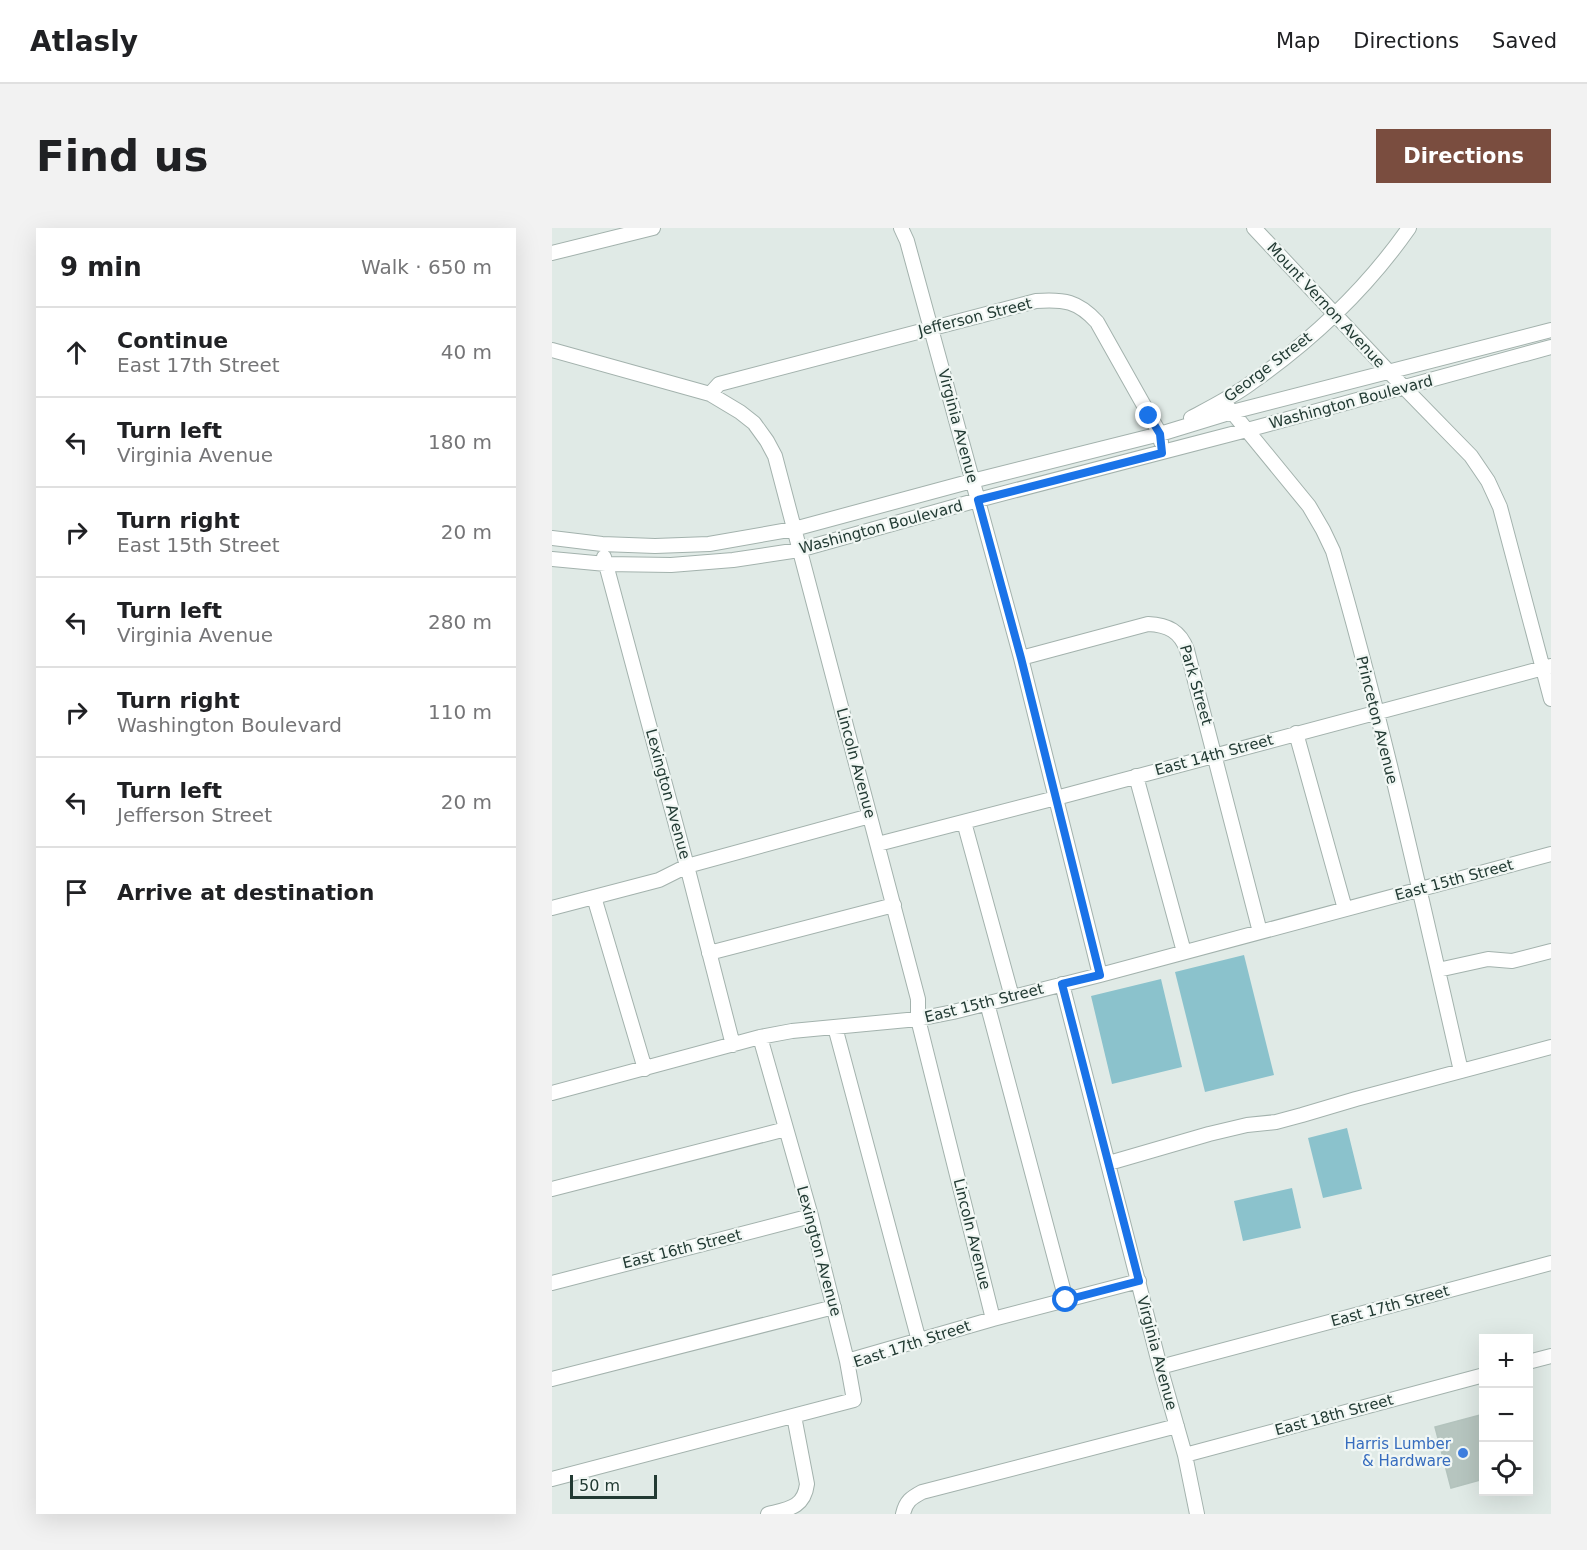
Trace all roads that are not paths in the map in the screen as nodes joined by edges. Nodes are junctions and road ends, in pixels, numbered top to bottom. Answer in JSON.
{"nodes":[{"id":1,"x":654,"y":228,"type":"edge"},
{"id":2,"x":901,"y":228,"type":"edge"},
{"id":3,"x":1254,"y":228,"type":"edge"},
{"id":4,"x":1409,"y":228,"type":"edge"},
{"id":5,"x":624,"y":232,"type":"edge"},
{"id":6,"x":552,"y":254,"type":"edge"},
{"id":7,"x":1335,"y":314,"type":"junction"},
{"id":8,"x":931,"y":328,"type":"junction"},
{"id":9,"x":1551,"y":330,"type":"edge"},
{"id":10,"x":1551,"y":347,"type":"edge"},
{"id":11,"x":552,"y":350,"type":"edge"},
{"id":12,"x":1389,"y":372,"type":"junction"},
{"id":13,"x":1405,"y":388,"type":"junction"},
{"id":14,"x":710,"y":394,"type":"junction"},
{"id":15,"x":1228,"y":407,"type":"junction"},
{"id":16,"x":1247,"y":430,"type":"junction"},
{"id":17,"x":1160,"y":434,"type":"junction"},
{"id":18,"x":1162,"y":453,"type":"junction"},
{"id":19,"x":972,"y":481,"type":"junction"},
{"id":20,"x":978,"y":500,"type":"junction"},
{"id":21,"x":794,"y":529,"type":"junction"},
{"id":22,"x":552,"y":538,"type":"edge"},
{"id":23,"x":602,"y":544,"type":"junction"},
{"id":24,"x":799,"y":550,"type":"junction"},
{"id":25,"x":552,"y":559,"type":"edge"},
{"id":26,"x":606,"y":564,"type":"junction"},
{"id":27,"x":1021,"y":658,"type":"junction"},
{"id":28,"x":1547,"y":667,"type":"edge"},
{"id":29,"x":1551,"y":699,"type":"edge"},
{"id":30,"x":1376,"y":712,"type":"junction"},
{"id":31,"x":1296,"y":733,"type":"junction"},
{"id":32,"x":1214,"y":755,"type":"junction"},
{"id":33,"x":1136,"y":776,"type":"junction"},
{"id":34,"x":1056,"y":798,"type":"junction"},
{"id":35,"x":870,"y":816,"type":"junction"},
{"id":36,"x":964,"y":822,"type":"junction"},
{"id":37,"x":878,"y":844,"type":"junction"},
{"id":38,"x":1551,"y":854,"type":"edge"},
{"id":39,"x":687,"y":866,"type":"junction"},
{"id":40,"x":1419,"y":889,"type":"junction"},
{"id":41,"x":594,"y":897,"type":"junction"},
{"id":42,"x":894,"y":905,"type":"junction"},
{"id":43,"x":552,"y":908,"type":"edge"},
{"id":44,"x":1345,"y":909,"type":"junction"},
{"id":45,"x":1260,"y":932,"type":"junction"},
{"id":46,"x":1551,"y":951,"type":"edge"},
{"id":47,"x":1184,"y":952,"type":"junction"},
{"id":48,"x":709,"y":953,"type":"junction"},
{"id":49,"x":1438,"y":970,"type":"junction"},
{"id":50,"x":1100,"y":975,"type":"junction"},
{"id":51,"x":1062,"y":984,"type":"junction"},
{"id":52,"x":1012,"y":997,"type":"junction"},
{"id":53,"x":987,"y":1003,"type":"junction"},
{"id":54,"x":918,"y":1019,"type":"junction"},
{"id":55,"x":835,"y":1027,"type":"junction"},
{"id":56,"x":760,"y":1037,"type":"junction"},
{"id":57,"x":733,"y":1045,"type":"junction"},
{"id":58,"x":1551,"y":1047,"type":"edge"},
{"id":59,"x":645,"y":1069,"type":"junction"},
{"id":60,"x":1461,"y":1071,"type":"junction"},
{"id":61,"x":552,"y":1093,"type":"edge"},
{"id":62,"x":786,"y":1129,"type":"junction"},
{"id":63,"x":1109,"y":1163,"type":"junction"},
{"id":64,"x":552,"y":1189,"type":"edge"},
{"id":65,"x":811,"y":1216,"type":"junction"},
{"id":66,"x":1551,"y":1263,"type":"edge"},
{"id":67,"x":1139,"y":1281,"type":"junction"},
{"id":68,"x":552,"y":1282,"type":"edge"},
{"id":69,"x":1066,"y":1300,"type":"junction"},
{"id":70,"x":834,"y":1306,"type":"junction"},
{"id":71,"x":993,"y":1318,"type":"junction"},
{"id":72,"x":919,"y":1341,"type":"junction"},
{"id":73,"x":1551,"y":1356,"type":"edge"},
{"id":74,"x":847,"y":1361,"type":"junction"},
{"id":75,"x":1533,"y":1361,"type":"edge"},
{"id":76,"x":1160,"y":1367,"type":"junction"},
{"id":77,"x":1479,"y":1376,"type":"edge"},
{"id":78,"x":552,"y":1379,"type":"edge"},
{"id":79,"x":794,"y":1416,"type":"junction"},
{"id":80,"x":1177,"y":1426,"type":"junction"},
{"id":81,"x":1185,"y":1455,"type":"junction"},
{"id":82,"x":552,"y":1479,"type":"edge"},
{"id":83,"x":768,"y":1514,"type":"edge"},
{"id":84,"x":903,"y":1514,"type":"edge"},
{"id":85,"x":1197,"y":1514,"type":"edge"}],
"edges":[{"from":1,"to":5,"type":"street"},
{"from":2,"to":8,"type":"street","name":"Virginia Avenue"},
{"from":3,"to":7,"type":"street","name":"Mount Vernon Avenue"},
{"from":4,"to":7,"type":"street","name":"George Street"},
{"from":5,"to":6,"type":"street"},
{"from":7,"to":12,"type":"street","name":"Mount Vernon Avenue"},
{"from":7,"to":15,"type":"street","name":"George Street"},
{"from":8,"to":14,"type":"street","name":"Jefferson Street"},
{"from":8,"to":17,"type":"street","name":"Jefferson Street"},
{"from":8,"to":19,"type":"street","name":"Virginia Avenue"},
{"from":9,"to":12,"type":"street","name":"Washington Boulevard"},
{"from":10,"to":13,"type":"street","name":"Washington Boulevard"},
{"from":11,"to":14,"type":"street","name":"Lincoln Avenue"},
{"from":12,"to":13,"type":"street","name":"Mount Vernon Avenue"},
{"from":12,"to":15,"type":"street","name":"Washington Boulevard"},
{"from":13,"to":16,"type":"street","name":"Washington Boulevard"},
{"from":13,"to":28,"type":"street","name":"Mount Vernon Avenue"},
{"from":14,"to":21,"type":"street","name":"Lincoln Avenue"},
{"from":15,"to":16,"type":"street","name":"Princeton Avenue"},
{"from":15,"to":17,"type":"street","name":"Washington Boulevard"},
{"from":16,"to":18,"type":"street","name":"Washington Boulevard"},
{"from":16,"to":30,"type":"street","name":"Princeton Avenue"},
{"from":17,"to":18,"type":"street","name":"Jefferson Street"},
{"from":17,"to":19,"type":"street","name":"Washington Boulevard"},
{"from":18,"to":20,"type":"street","name":"Washington Boulevard"},
{"from":19,"to":20,"type":"street","name":"Virginia Avenue"},
{"from":19,"to":21,"type":"street","name":"Washington Boulevard"},
{"from":20,"to":24,"type":"street","name":"Washington Boulevard"},
{"from":20,"to":27,"type":"street","name":"Virginia Avenue"},
{"from":21,"to":23,"type":"street","name":"Washington Boulevard"},
{"from":21,"to":24,"type":"street","name":"Lincoln Avenue"},
{"from":22,"to":23,"type":"street","name":"Washington Boulevard"},
{"from":23,"to":26,"type":"street","name":"Lexington Avenue"},
{"from":24,"to":26,"type":"street","name":"Washington Boulevard"},
{"from":24,"to":35,"type":"street","name":"Lincoln Avenue"},
{"from":25,"to":26,"type":"street","name":"Washington Boulevard"},
{"from":26,"to":39,"type":"street","name":"Lexington Avenue"},
{"from":27,"to":32,"type":"street","name":"Park Street"},
{"from":27,"to":34,"type":"street","name":"Virginia Avenue"},
{"from":28,"to":29,"type":"street","name":"Mount Vernon Avenue"},
{"from":28,"to":30,"type":"street","name":"East 14th Street"},
{"from":30,"to":31,"type":"street","name":"East 14th Street"},
{"from":30,"to":40,"type":"street","name":"Princeton Avenue"},
{"from":31,"to":32,"type":"street","name":"East 14th Street"},
{"from":31,"to":44,"type":"street"},
{"from":32,"to":33,"type":"street","name":"East 14th Street"},
{"from":32,"to":45,"type":"street","name":"Park Street"},
{"from":33,"to":34,"type":"street","name":"East 14th Street"},
{"from":33,"to":47,"type":"street"},
{"from":34,"to":36,"type":"street","name":"East 14th Street"},
{"from":34,"to":50,"type":"street","name":"Virginia Avenue"},
{"from":35,"to":37,"type":"street","name":"Lincoln Avenue"},
{"from":35,"to":39,"type":"street"},
{"from":36,"to":37,"type":"street","name":"East 14th Street"},
{"from":36,"to":52,"type":"street"},
{"from":37,"to":42,"type":"street","name":"Lincoln Avenue"},
{"from":38,"to":40,"type":"street","name":"East 15th Street"},
{"from":39,"to":41,"type":"street"},
{"from":39,"to":48,"type":"street","name":"Lexington Avenue"},
{"from":40,"to":44,"type":"street","name":"East 15th Street"},
{"from":40,"to":49,"type":"street","name":"Princeton Avenue"},
{"from":41,"to":43,"type":"street"},
{"from":41,"to":59,"type":"street"},
{"from":42,"to":48,"type":"street"},
{"from":42,"to":54,"type":"street","name":"Lincoln Avenue"},
{"from":44,"to":45,"type":"street","name":"East 15th Street"},
{"from":45,"to":47,"type":"street","name":"East 15th Street"},
{"from":46,"to":49,"type":"street"},
{"from":47,"to":50,"type":"street","name":"East 15th Street"},
{"from":48,"to":57,"type":"street","name":"Lexington Avenue"},
{"from":49,"to":60,"type":"street","name":"Princeton Avenue"},
{"from":50,"to":51,"type":"street","name":"East 15th Street"},
{"from":51,"to":52,"type":"street","name":"East 15th Street"},
{"from":51,"to":63,"type":"street","name":"Virginia Avenue"},
{"from":52,"to":53,"type":"street","name":"East 15th Street"},
{"from":53,"to":54,"type":"street","name":"East 15th Street"},
{"from":53,"to":69,"type":"street"},
{"from":54,"to":55,"type":"street","name":"East 15th Street"},
{"from":54,"to":71,"type":"street","name":"Lincoln Avenue"},
{"from":55,"to":56,"type":"street","name":"East 15th Street"},
{"from":55,"to":72,"type":"street"},
{"from":56,"to":57,"type":"street","name":"East 15th Street"},
{"from":56,"to":62,"type":"street","name":"Lexington Avenue"},
{"from":57,"to":59,"type":"street","name":"East 15th Street"},
{"from":58,"to":60,"type":"street"},
{"from":59,"to":61,"type":"street","name":"East 15th Street"},
{"from":60,"to":63,"type":"street"},
{"from":62,"to":64,"type":"street"},
{"from":62,"to":65,"type":"street","name":"Lexington Avenue"},
{"from":63,"to":67,"type":"street","name":"Virginia Avenue"},
{"from":65,"to":68,"type":"street","name":"East 16th Street"},
{"from":65,"to":70,"type":"street","name":"Lexington Avenue"},
{"from":66,"to":76,"type":"street","name":"East 17th Street"},
{"from":67,"to":69,"type":"street","name":"East 17th Street"},
{"from":67,"to":76,"type":"street","name":"Virginia Avenue"},
{"from":69,"to":71,"type":"street","name":"East 17th Street"},
{"from":70,"to":74,"type":"street","name":"Lexington Avenue"},
{"from":70,"to":78,"type":"street"},
{"from":71,"to":72,"type":"street","name":"East 17th Street"},
{"from":72,"to":74,"type":"street","name":"East 17th Street"},
{"from":73,"to":75,"type":"street"},
{"from":74,"to":79,"type":"street","name":"East 17th Street"},
{"from":76,"to":80,"type":"street","name":"Virginia Avenue"},
{"from":77,"to":81,"type":"street","name":"East 18th Street"},
{"from":79,"to":82,"type":"street","name":"East 17th Street"},
{"from":79,"to":83,"type":"street"},
{"from":80,"to":81,"type":"street","name":"Virginia Avenue"},
{"from":80,"to":84,"type":"street"},
{"from":81,"to":85,"type":"street","name":"Virginia Avenue"}]}
